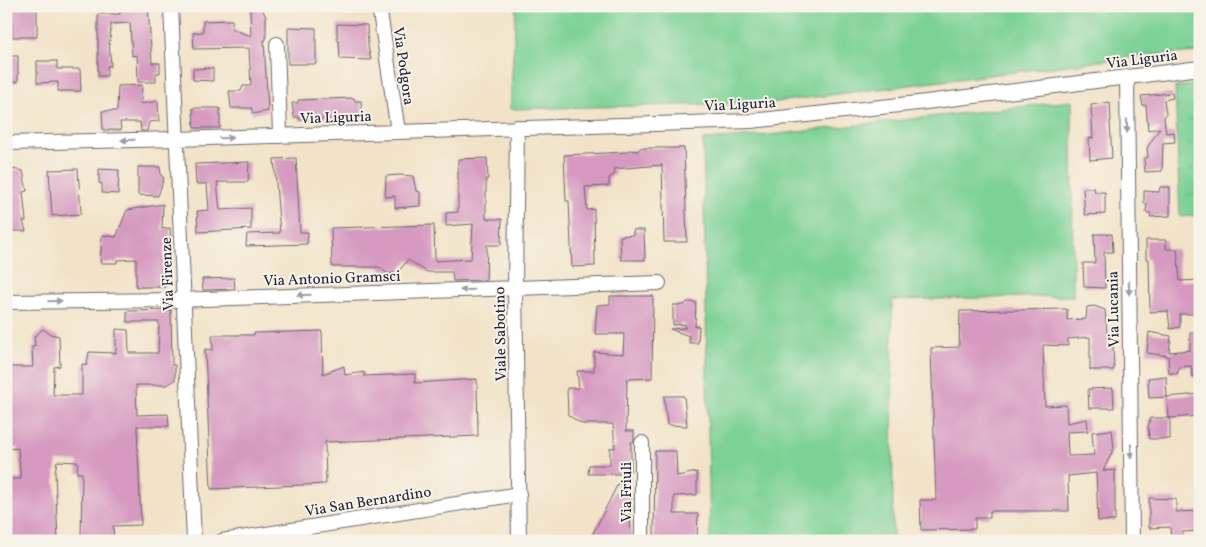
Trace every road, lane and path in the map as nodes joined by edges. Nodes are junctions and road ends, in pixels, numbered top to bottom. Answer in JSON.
{"nodes":[{"id":1,"x":171,"y":6,"type":"edge"},
{"id":2,"x":379,"y":6,"type":"edge"},
{"id":3,"x":277,"y":44,"type":"dead end"},
{"id":4,"x":1200,"y":68,"type":"edge"},
{"id":5,"x":1127,"y":77,"type":"junction"},
{"id":6,"x":517,"y":127,"type":"junction"},
{"id":7,"x":398,"y":131,"type":"junction"},
{"id":8,"x":280,"y":136,"type":"junction"},
{"id":9,"x":177,"y":139,"type":"junction"},
{"id":10,"x":6,"y":143,"type":"edge"},
{"id":11,"x":659,"y":283,"type":"dead end"},
{"id":12,"x":515,"y":288,"type":"junction"},
{"id":13,"x":184,"y":300,"type":"junction"},
{"id":14,"x":6,"y":302,"type":"edge"},
{"id":15,"x":642,"y":443,"type":"dead end"},
{"id":16,"x":518,"y":494,"type":"junction"},
{"id":17,"x":194,"y":541,"type":"edge"},
{"id":18,"x":222,"y":541,"type":"edge"},
{"id":19,"x":519,"y":541,"type":"edge"},
{"id":20,"x":642,"y":541,"type":"edge"},
{"id":21,"x":1132,"y":541,"type":"edge"}],
"edges":[{"from":1,"to":9,"type":"street","name":"Via Firenze"},
{"from":2,"to":7,"type":"street","name":"Via Podgora"},
{"from":3,"to":8,"type":"street","name":"Via Liguria"},
{"from":4,"to":5,"type":"street","name":"Via Liguria"},
{"from":5,"to":6,"type":"street","name":"Via Liguria"},
{"from":5,"to":21,"type":"street","name":"Via Lucania","one_way":true},
{"from":6,"to":7,"type":"street","name":"Via Liguria"},
{"from":6,"to":12,"type":"street","name":"Viale Sabotino"},
{"from":7,"to":8,"type":"street","name":"Via Liguria"},
{"from":9,"to":8,"type":"street","name":"Via Liguria","one_way":true},
{"from":9,"to":10,"type":"street","name":"Via Liguria","one_way":true},
{"from":9,"to":13,"type":"street","name":"Via Firenze"},
{"from":11,"to":12,"type":"street","name":"Via Antonio Gramsci"},
{"from":12,"to":13,"type":"street","name":"Via Antonio Gramsci","one_way":true},
{"from":12,"to":16,"type":"street","name":"Viale Sabotino"},
{"from":14,"to":13,"type":"street","name":"Via Antonio Gramsci","one_way":true},
{"from":13,"to":17,"type":"street","name":"Via Firenze"},
{"from":15,"to":20,"type":"street","name":"Via Friuli"},
{"from":16,"to":18,"type":"street","name":"Via San Bernardino"},
{"from":16,"to":19,"type":"street","name":"Viale Sabotino"}]}
